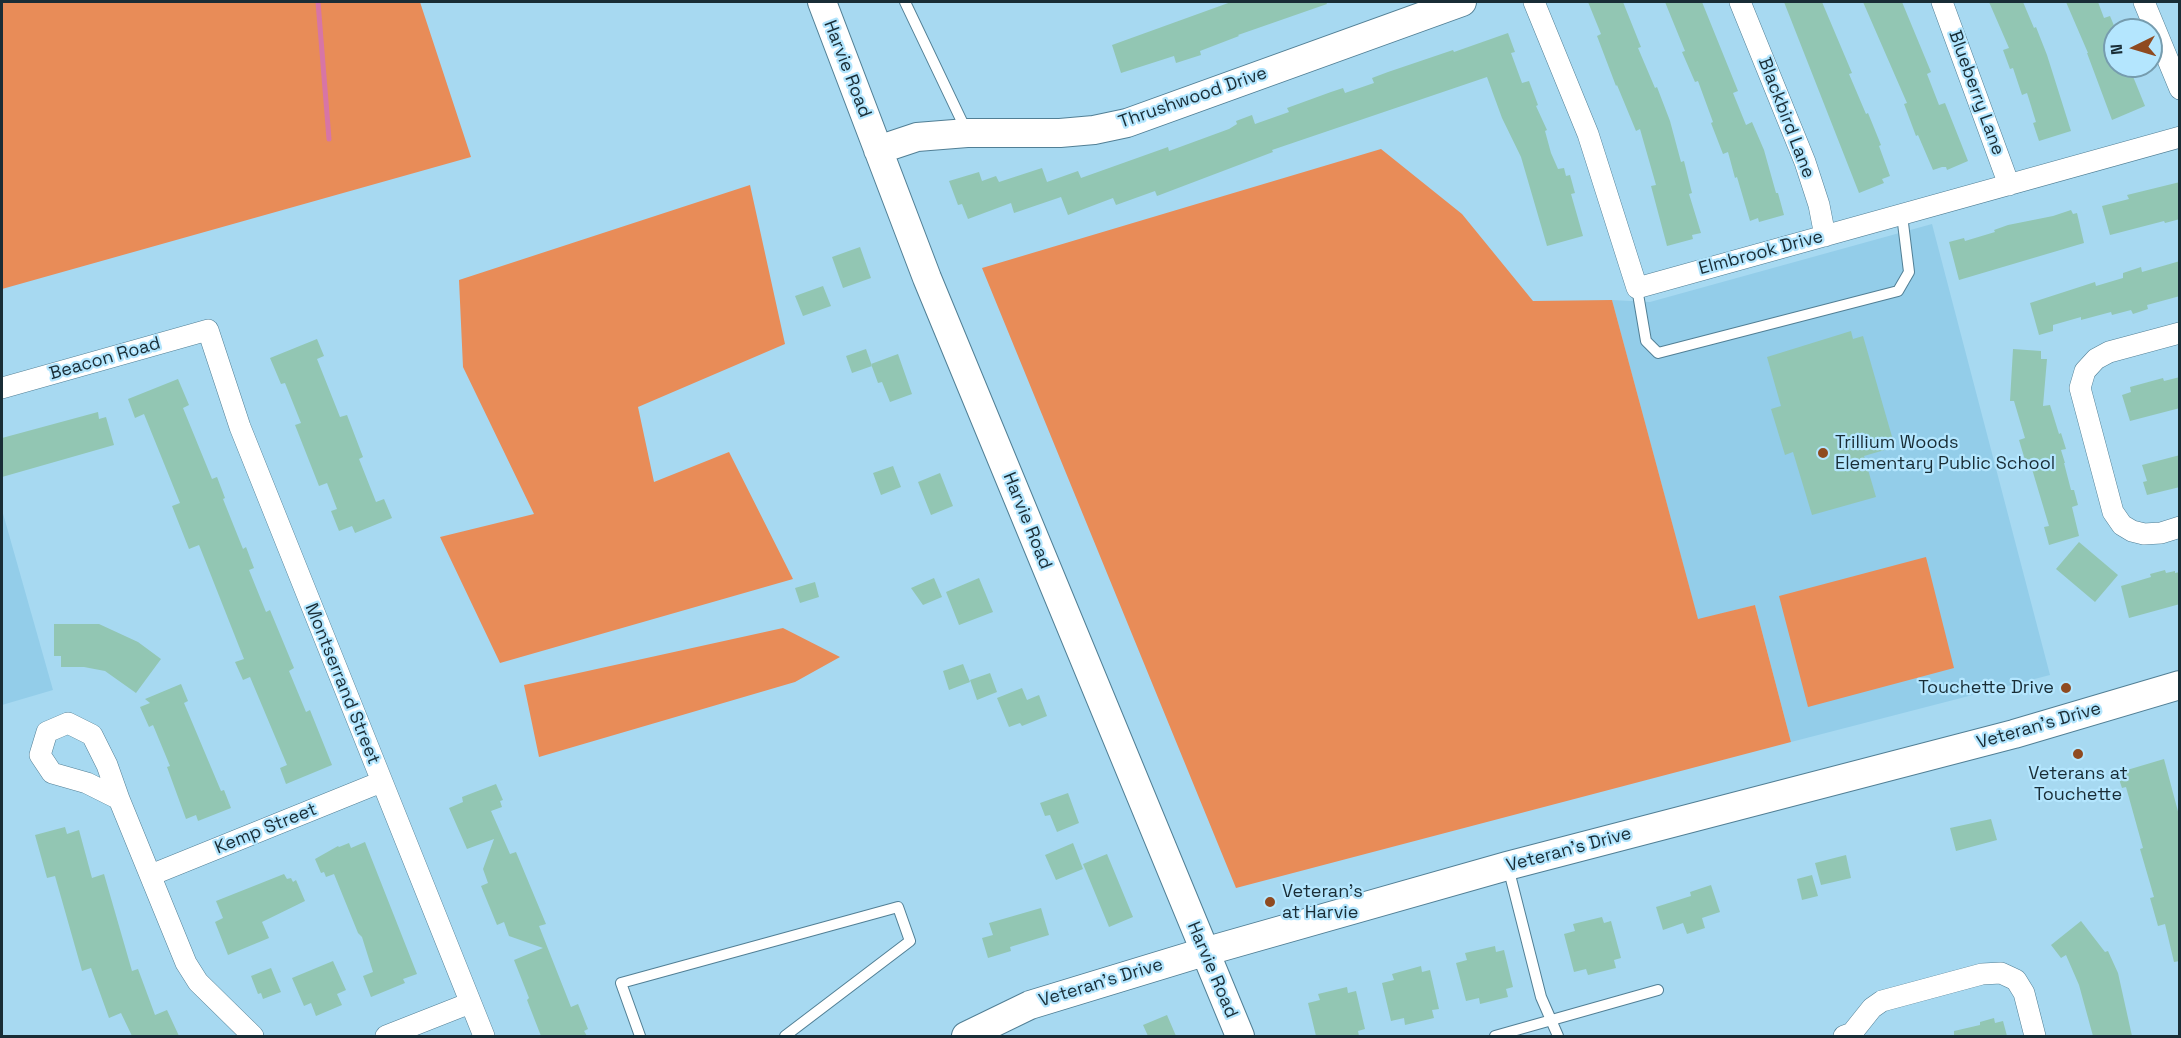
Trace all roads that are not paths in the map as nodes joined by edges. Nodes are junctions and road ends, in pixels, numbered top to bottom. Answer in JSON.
{"nodes":[{"id":1,"x":822,"y":2,"type":"edge"},
{"id":2,"x":905,"y":2,"type":"edge"},
{"id":3,"x":1462,"y":2,"type":"edge"},
{"id":4,"x":1534,"y":2,"type":"edge"},
{"id":5,"x":1740,"y":2,"type":"edge"},
{"id":6,"x":1942,"y":2,"type":"edge"},
{"id":7,"x":2144,"y":2,"type":"edge"},
{"id":8,"x":2180,"y":88,"type":"edge"},
{"id":9,"x":967,"y":133,"type":"junction"},
{"id":10,"x":2180,"y":137,"type":"edge"},
{"id":11,"x":878,"y":150,"type":"junction"},
{"id":12,"x":2009,"y":185,"type":"junction"},
{"id":13,"x":1902,"y":215,"type":"junction"},
{"id":14,"x":1825,"y":236,"type":"junction"},
{"id":15,"x":1637,"y":288,"type":"junction"},
{"id":16,"x":208,"y":330,"type":"joint"},
{"id":17,"x":2180,"y":333,"type":"edge"},
{"id":18,"x":2,"y":388,"type":"edge"},
{"id":19,"x":2180,"y":527,"type":"edge"},
{"id":20,"x":2180,"y":685,"type":"edge"},
{"id":21,"x":381,"y":782,"type":"junction"},
{"id":22,"x":118,"y":799,"type":"dead end"},
{"id":23,"x":1507,"y":866,"type":"junction"},
{"id":24,"x":151,"y":875,"type":"junction"},
{"id":25,"x":1204,"y":952,"type":"junction"},
{"id":26,"x":1658,"y":990,"type":"dead end"},
{"id":27,"x":470,"y":1003,"type":"junction"},
{"id":28,"x":1551,"y":1020,"type":"junction"},
{"id":29,"x":253,"y":1036,"type":"edge"},
{"id":30,"x":386,"y":1036,"type":"edge"},
{"id":31,"x":484,"y":1036,"type":"edge"},
{"id":32,"x":640,"y":1036,"type":"edge"},
{"id":33,"x":785,"y":1036,"type":"edge"},
{"id":34,"x":966,"y":1036,"type":"edge"},
{"id":35,"x":1240,"y":1036,"type":"edge"},
{"id":36,"x":1495,"y":1036,"type":"edge"},
{"id":37,"x":1558,"y":1036,"type":"edge"},
{"id":38,"x":1844,"y":1036,"type":"edge"},
{"id":39,"x":2035,"y":1036,"type":"edge"}],
"edges":[{"from":1,"to":11,"type":"street","name":"Harvie Road"},
{"from":2,"to":9,"type":"lane"},
{"from":3,"to":9,"type":"street","name":"Thrushwood Drive"},
{"from":4,"to":15,"type":"street"},
{"from":5,"to":14,"type":"street","name":"Blackbird Lane"},
{"from":6,"to":12,"type":"street","name":"Blueberry Lane"},
{"from":7,"to":8,"type":"street"},
{"from":9,"to":11,"type":"street","name":"Thrushwood Drive"},
{"from":10,"to":12,"type":"street","name":"Elmbrook Drive"},
{"from":11,"to":25,"type":"street","name":"Harvie Road"},
{"from":12,"to":13,"type":"street","name":"Elmbrook Drive"},
{"from":13,"to":14,"type":"street","name":"Elmbrook Drive"},
{"from":13,"to":15,"type":"lane"},
{"from":14,"to":15,"type":"street","name":"Elmbrook Drive"},
{"from":16,"to":18,"type":"street","name":"Beacon Road"},
{"from":16,"to":21,"type":"street","name":"Montserrand Street"},
{"from":17,"to":19,"type":"street"},
{"from":20,"to":23,"type":"street","name":"Veteran's Drive"},
{"from":21,"to":24,"type":"street","name":"Kemp Street"},
{"from":21,"to":27,"type":"street","name":"Montserrand Street"},
{"from":22,"to":24,"type":"street"},
{"from":23,"to":25,"type":"street","name":"Veteran's Drive"},
{"from":23,"to":28,"type":"lane"},
{"from":24,"to":29,"type":"street"},
{"from":25,"to":34,"type":"street","name":"Veteran's Drive"},
{"from":25,"to":35,"type":"street","name":"Harvie Road"},
{"from":26,"to":28,"type":"lane"},
{"from":27,"to":30,"type":"street"},
{"from":27,"to":31,"type":"street","name":"Montserrand Street"},
{"from":28,"to":36,"type":"lane"},
{"from":28,"to":37,"type":"lane"},
{"from":32,"to":33,"type":"lane"},
{"from":38,"to":39,"type":"street"}]}
